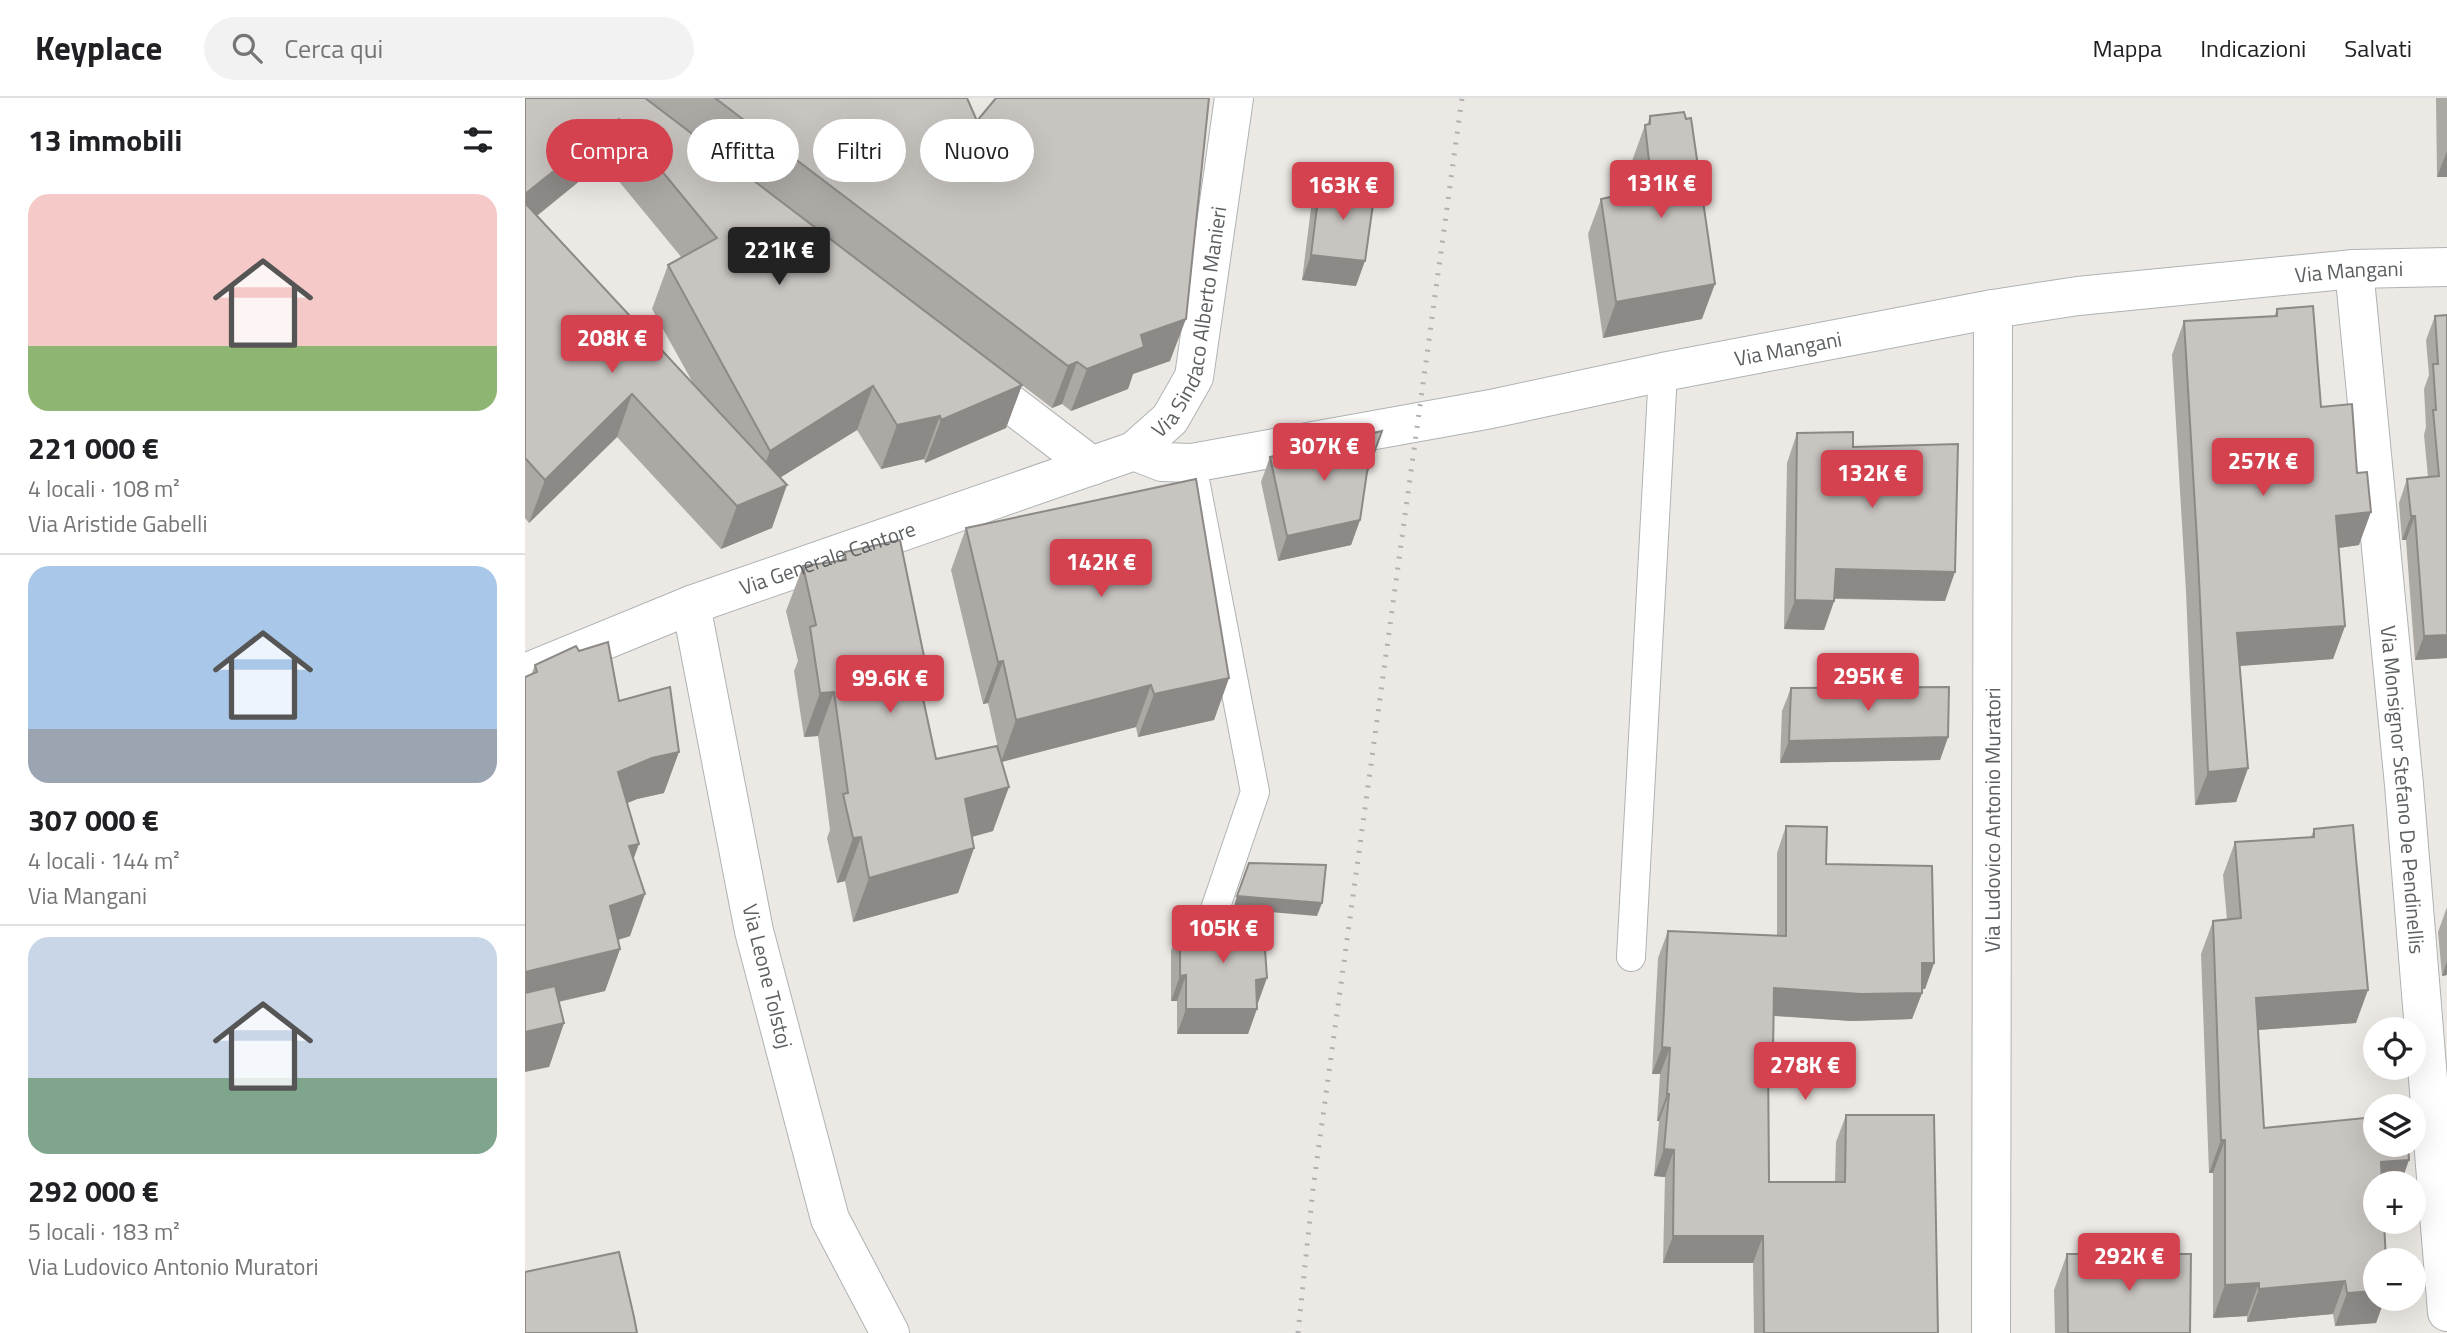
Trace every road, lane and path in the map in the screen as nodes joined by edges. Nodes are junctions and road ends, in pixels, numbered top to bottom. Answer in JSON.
{"nodes":[{"id":1,"x":1230,"y":101,"type":"edge"},
{"id":2,"x":2447,"y":267,"type":"edge"},
{"id":3,"x":2354,"y":269,"type":"junction"},
{"id":4,"x":1993,"y":309,"type":"junction"},
{"id":5,"x":949,"y":357,"type":"edge"},
{"id":6,"x":1663,"y":372,"type":"junction"},
{"id":7,"x":1135,"y":451,"type":"junction"},
{"id":8,"x":1192,"y":463,"type":"junction"},
{"id":9,"x":1092,"y":466,"type":"junction"},
{"id":10,"x":691,"y":605,"type":"junction"},
{"id":11,"x":525,"y":673,"type":"edge"},
{"id":12,"x":1211,"y":920,"type":"dead end"},
{"id":13,"x":1630,"y":957,"type":"dead end"},
{"id":14,"x":2447,"y":1312,"type":"edge"},
{"id":15,"x":890,"y":1333,"type":"edge"},
{"id":16,"x":1991,"y":1333,"type":"edge"}],
"edges":[{"from":1,"to":7,"type":"street","name":"Via Sindaco Alberto Manieri"},
{"from":2,"to":3,"type":"street","name":"Via Mangani"},
{"from":3,"to":4,"type":"street","name":"Via Mangani"},
{"from":3,"to":14,"type":"street","name":"Via Monsignor Stefano De Pendinellis"},
{"from":4,"to":6,"type":"street","name":"Via Mangani"},
{"from":4,"to":16,"type":"street","name":"Via Ludovico Antonio Muratori"},
{"from":5,"to":9,"type":"street"},
{"from":6,"to":8,"type":"street","name":"Via Mangani"},
{"from":6,"to":13,"type":"lane"},
{"from":7,"to":8,"type":"street","name":"Via Mangani"},
{"from":7,"to":9,"type":"street","name":"Via Generale Cantore"},
{"from":8,"to":12,"type":"lane"},
{"from":9,"to":10,"type":"street","name":"Via Generale Cantore"},
{"from":10,"to":11,"type":"street","name":"Via Generale Cantore"},
{"from":10,"to":15,"type":"street","name":"Via Leone Tolstoj"}]}
